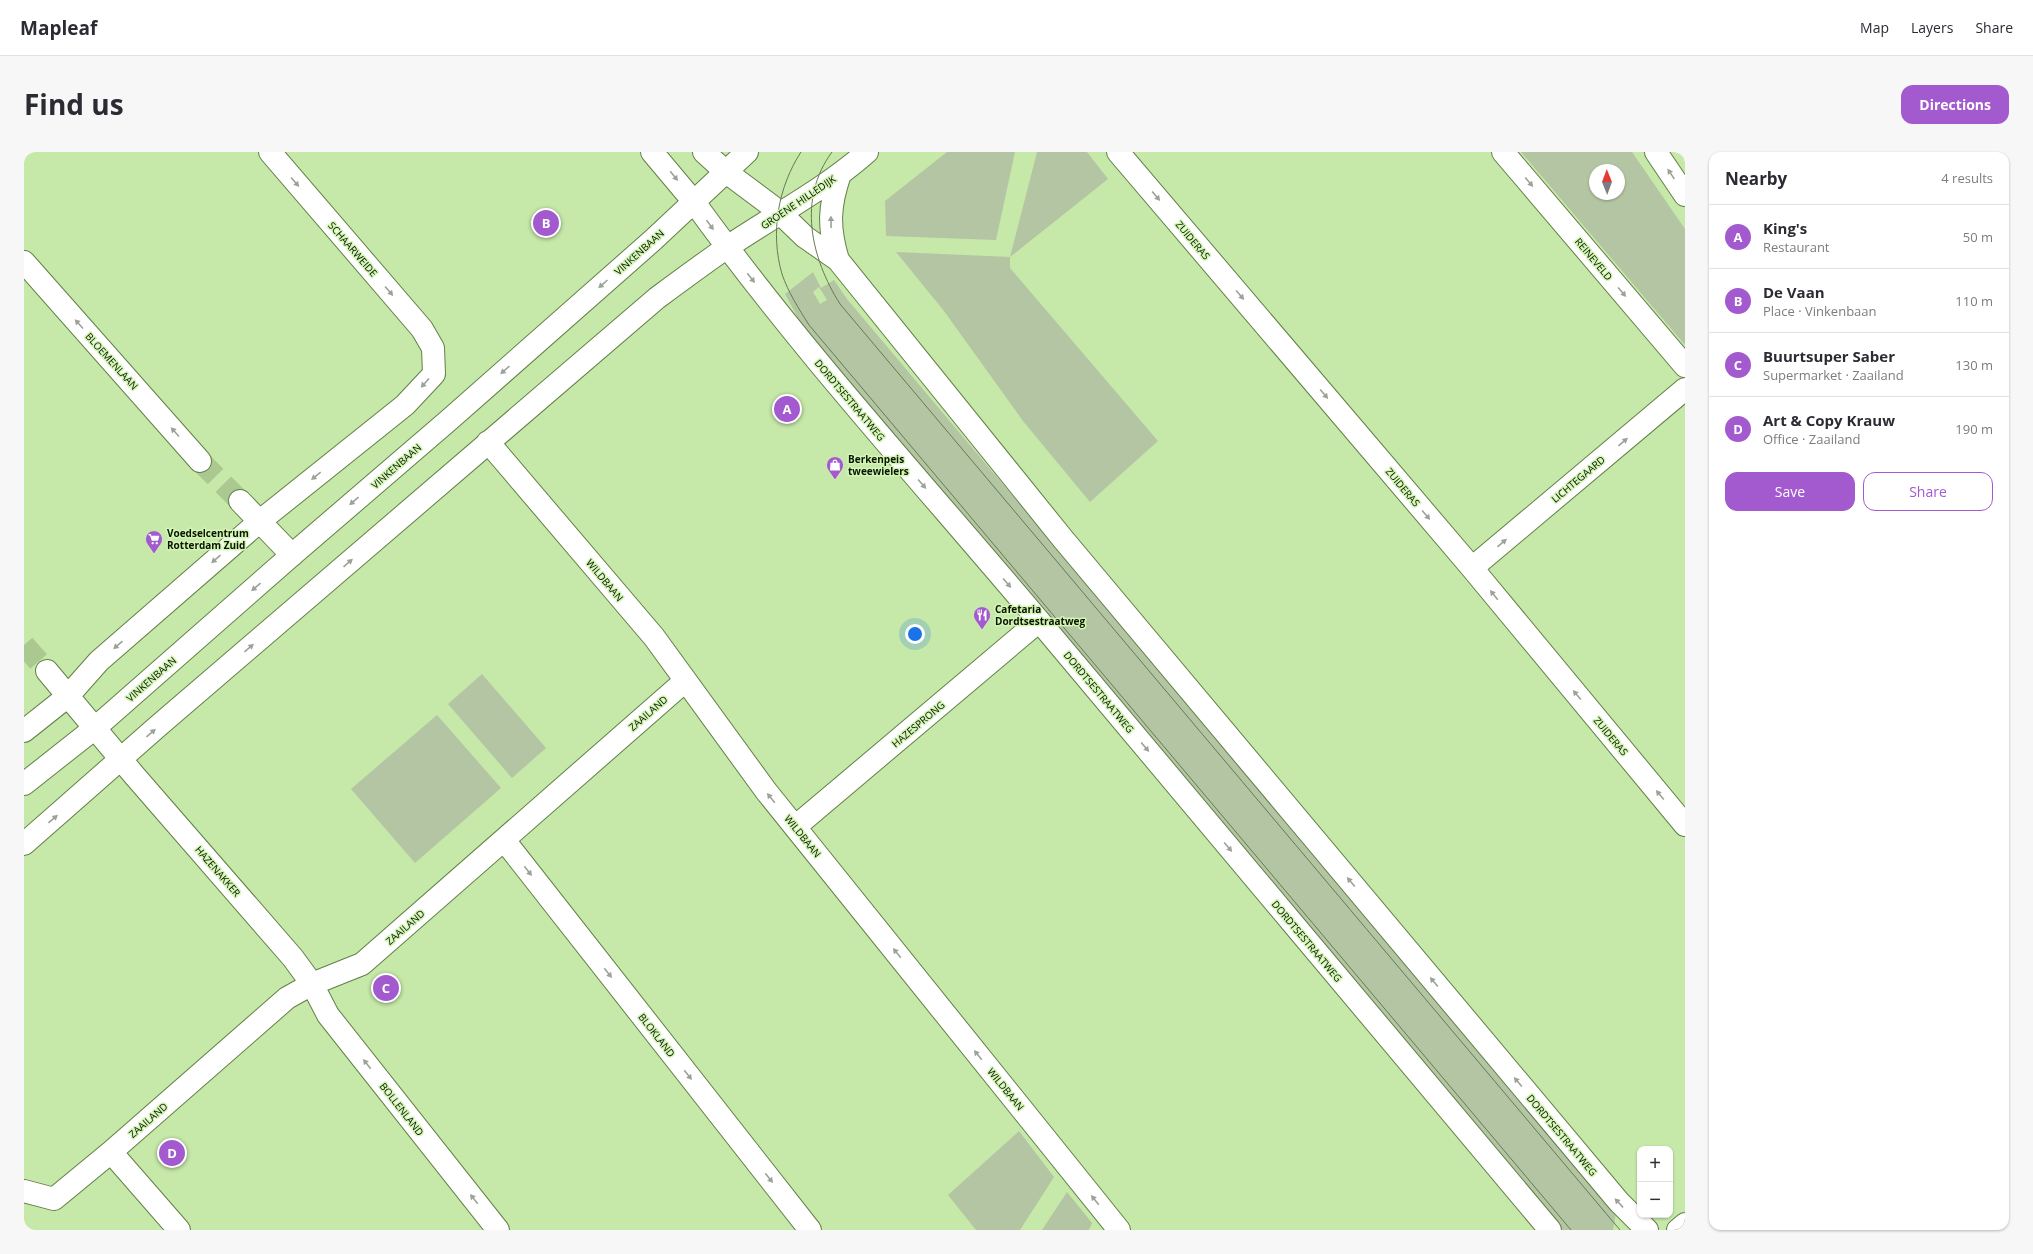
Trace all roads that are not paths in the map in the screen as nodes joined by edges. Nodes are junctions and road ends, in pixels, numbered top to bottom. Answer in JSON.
{"nodes":[{"id":1,"x":270,"y":152,"type":"edge"},
{"id":2,"x":652,"y":152,"type":"edge"},
{"id":3,"x":704,"y":152,"type":"edge"},
{"id":4,"x":748,"y":152,"type":"edge"},
{"id":5,"x":866,"y":152,"type":"edge"},
{"id":6,"x":1118,"y":152,"type":"edge"},
{"id":7,"x":1503,"y":152,"type":"edge"},
{"id":8,"x":1656,"y":152,"type":"edge"},
{"id":9,"x":726,"y":172,"type":"junction"},
{"id":10,"x":840,"y":174,"type":"junction"},
{"id":11,"x":1685,"y":195,"type":"edge"},
{"id":12,"x":694,"y":202,"type":"junction"},
{"id":13,"x":782,"y":214,"type":"junction"},
{"id":14,"x":727,"y":248,"type":"junction"},
{"id":15,"x":838,"y":260,"type":"junction"},
{"id":16,"x":24,"y":262,"type":"edge"},
{"id":17,"x":1685,"y":366,"type":"edge"},
{"id":18,"x":1685,"y":389,"type":"edge"},
{"id":19,"x":488,"y":442,"type":"junction"},
{"id":20,"x":200,"y":461,"type":"tunnel mouth"},
{"id":21,"x":240,"y":501,"type":"tunnel mouth"},
{"id":22,"x":260,"y":521,"type":"junction"},
{"id":23,"x":292,"y":555,"type":"junction"},
{"id":24,"x":1472,"y":568,"type":"junction"},
{"id":25,"x":1039,"y":621,"type":"junction"},
{"id":26,"x":47,"y":670,"type":"tunnel mouth"},
{"id":27,"x":685,"y":680,"type":"junction"},
{"id":28,"x":75,"y":704,"type":"junction"},
{"id":29,"x":95,"y":728,"type":"junction"},
{"id":30,"x":24,"y":731,"type":"edge"},
{"id":31,"x":120,"y":759,"type":"junction"},
{"id":32,"x":24,"y":784,"type":"edge"},
{"id":33,"x":1685,"y":825,"type":"edge"},
{"id":34,"x":795,"y":827,"type":"junction"},
{"id":35,"x":504,"y":840,"type":"junction"},
{"id":36,"x":24,"y":844,"type":"edge"},
{"id":37,"x":312,"y":984,"type":"junction"},
{"id":38,"x":111,"y":1152,"type":"junction"},
{"id":39,"x":24,"y":1191,"type":"edge"},
{"id":40,"x":1685,"y":1224,"type":"edge"},
{"id":41,"x":179,"y":1230,"type":"edge"},
{"id":42,"x":498,"y":1230,"type":"edge"},
{"id":43,"x":810,"y":1230,"type":"edge"},
{"id":44,"x":1119,"y":1230,"type":"edge"},
{"id":45,"x":1550,"y":1230,"type":"edge"},
{"id":46,"x":1647,"y":1230,"type":"edge"},
{"id":47,"x":1678,"y":1230,"type":"edge"}],
"edges":[{"from":1,"to":22,"type":"street","name":"SCHAARWEIDE","one_way":true},
{"from":2,"to":12,"type":"street","name":"DORDTSESTRAATWEG","one_way":true},
{"from":3,"to":9,"type":"street","name":"DORDTSESTRAATWEG"},
{"from":4,"to":9,"type":"street"},
{"from":5,"to":10,"type":"street","name":"GROENE HILLEDIJK"},
{"from":6,"to":24,"type":"street","name":"ZUIDERAS","one_way":true},
{"from":7,"to":17,"type":"street","name":"REINEVELD","one_way":true},
{"from":11,"to":8,"type":"street","one_way":true},
{"from":9,"to":12,"type":"street"},
{"from":9,"to":13,"type":"street","name":"DORDTSESTRAATWEG"},
{"from":10,"to":13,"type":"street","name":"GROENE HILLEDIJK"},
{"from":15,"to":10,"type":"street","name":"DORDTSESTRAATWEG","one_way":true},
{"from":12,"to":14,"type":"street","name":"DORDTSESTRAATWEG","one_way":true},
{"from":12,"to":23,"type":"street","name":"VINKENBAAN","one_way":true},
{"from":13,"to":14,"type":"street","name":"GROENE HILLEDIJK"},
{"from":13,"to":15,"type":"street","name":"DORDTSESTRAATWEG"},
{"from":14,"to":19,"type":"street"},
{"from":14,"to":25,"type":"street","name":"DORDTSESTRAATWEG","one_way":true},
{"from":46,"to":15,"type":"street","name":"DORDTSESTRAATWEG","one_way":true},
{"from":20,"to":16,"type":"street","name":"BLOEMENLAAN","one_way":true},
{"from":24,"to":18,"type":"street","name":"LICHTEGAARD","one_way":true},
{"from":19,"to":27,"type":"street","name":"WILDBAAN"},
{"from":31,"to":19,"type":"street","one_way":true},
{"from":21,"to":22,"type":"street"},
{"from":22,"to":23,"type":"street"},
{"from":22,"to":28,"type":"street","one_way":true},
{"from":23,"to":29,"type":"street","name":"VINKENBAAN","one_way":true},
{"from":33,"to":24,"type":"street","name":"ZUIDERAS","one_way":true},
{"from":25,"to":34,"type":"street","name":"HAZESPRONG"},
{"from":25,"to":45,"type":"street","name":"DORDTSESTRAATWEG","one_way":true},
{"from":26,"to":28,"type":"street"},
{"from":34,"to":27,"type":"street","name":"WILDBAAN","one_way":true},
{"from":27,"to":35,"type":"street","name":"ZAAILAND"},
{"from":28,"to":29,"type":"street"},
{"from":28,"to":30,"type":"street"},
{"from":29,"to":31,"type":"street"},
{"from":29,"to":32,"type":"street","name":"VINKENBAAN"},
{"from":36,"to":31,"type":"street","one_way":true},
{"from":31,"to":37,"type":"street","name":"HAZENAKKER"},
{"from":44,"to":34,"type":"street","name":"WILDBAAN","one_way":true},
{"from":35,"to":37,"type":"street","name":"ZAAILAND"},
{"from":35,"to":43,"type":"street","name":"BLOKLAND","one_way":true},
{"from":37,"to":38,"type":"street","name":"ZAAILAND"},
{"from":42,"to":37,"type":"street","name":"BOLLENLAND","one_way":true},
{"from":38,"to":39,"type":"street","name":"ZAAILAND"},
{"from":38,"to":41,"type":"street"},
{"from":40,"to":47,"type":"street"}]}
